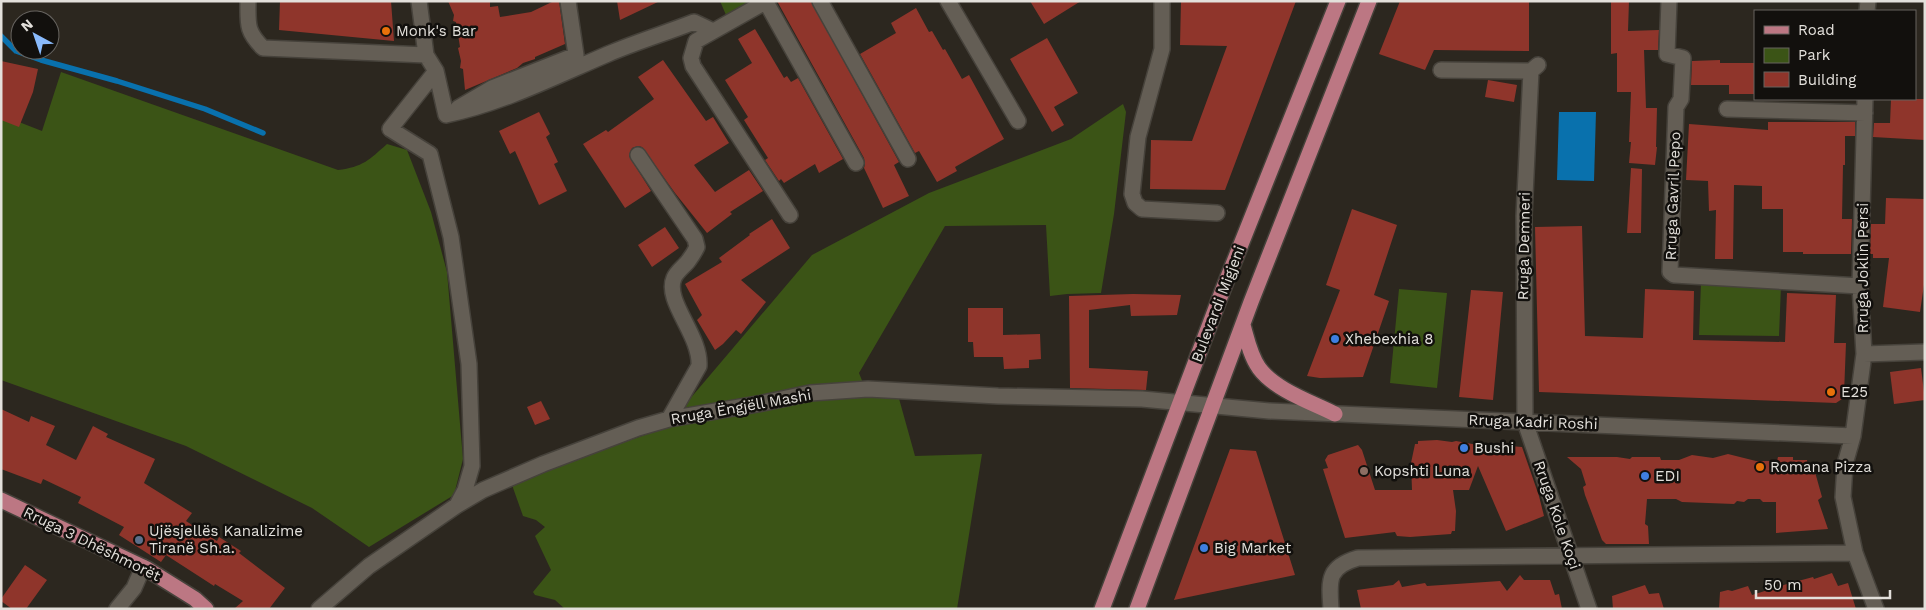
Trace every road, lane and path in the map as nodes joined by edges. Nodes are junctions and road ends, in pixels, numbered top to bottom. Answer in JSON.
{"nodes":[{"id":1,"x":248,"y":1,"type":"edge"},
{"id":2,"x":419,"y":1,"type":"edge"},
{"id":3,"x":568,"y":1,"type":"edge"},
{"id":4,"x":820,"y":1,"type":"edge"},
{"id":5,"x":948,"y":1,"type":"edge"},
{"id":6,"x":1162,"y":1,"type":"edge"},
{"id":7,"x":1338,"y":1,"type":"edge"},
{"id":8,"x":1369,"y":1,"type":"edge"},
{"id":9,"x":1669,"y":1,"type":"edge"},
{"id":10,"x":766,"y":2,"type":"edge"},
{"id":11,"x":713,"y":31,"type":"junction"},
{"id":12,"x":426,"y":55,"type":"junction"},
{"id":13,"x":1441,"y":70,"type":"dead end"},
{"id":14,"x":436,"y":71,"type":"junction"},
{"id":15,"x":1865,"y":106,"type":"edge"},
{"id":16,"x":1727,"y":109,"type":"dead end"},
{"id":17,"x":446,"y":115,"type":"junction"},
{"id":18,"x":1018,"y":120,"type":"dead end"},
{"id":19,"x":638,"y":155,"type":"dead end"},
{"id":20,"x":908,"y":159,"type":"dead end"},
{"id":21,"x":856,"y":163,"type":"dead end"},
{"id":22,"x":1216,"y":213,"type":"dead end"},
{"id":23,"x":790,"y":215,"type":"dead end"},
{"id":24,"x":1860,"y":286,"type":"junction"},
{"id":25,"x":1243,"y":325,"type":"junction"},
{"id":26,"x":1925,"y":352,"type":"edge"},
{"id":27,"x":1864,"y":354,"type":"junction"},
{"id":28,"x":1180,"y":402,"type":"junction"},
{"id":29,"x":1213,"y":407,"type":"junction"},
{"id":30,"x":1335,"y":414,"type":"junction"},
{"id":31,"x":669,"y":419,"type":"junction"},
{"id":32,"x":1524,"y":422,"type":"junction"},
{"id":33,"x":1853,"y":436,"type":"junction"},
{"id":34,"x":1,"y":500,"type":"edge"},
{"id":35,"x":456,"y":506,"type":"junction"},
{"id":36,"x":1855,"y":553,"type":"junction"},
{"id":37,"x":1572,"y":556,"type":"junction"},
{"id":38,"x":143,"y":567,"type":"junction"},
{"id":39,"x":118,"y":609,"type":"edge"},
{"id":40,"x":206,"y":609,"type":"edge"},
{"id":41,"x":319,"y":609,"type":"edge"},
{"id":42,"x":1102,"y":609,"type":"edge"},
{"id":43,"x":1137,"y":609,"type":"edge"},
{"id":44,"x":1331,"y":609,"type":"edge"},
{"id":45,"x":1589,"y":609,"type":"edge"},
{"id":46,"x":1876,"y":609,"type":"edge"}],
"edges":[{"from":1,"to":12,"type":"street"},
{"from":2,"to":12,"type":"street"},
{"from":3,"to":17,"type":"street"},
{"from":4,"to":20,"type":"street"},
{"from":5,"to":18,"type":"street"},
{"from":6,"to":22,"type":"street"},
{"from":7,"to":28,"type":"main road","name":"Bulevardi Migjeni"},
{"from":8,"to":25,"type":"main road","name":"Bulevardi Migjeni"},
{"from":9,"to":24,"type":"street","name":"Rruga Gavril Pepo"},
{"from":10,"to":11,"type":"street"},
{"from":10,"to":21,"type":"street"},
{"from":11,"to":17,"type":"street"},
{"from":11,"to":23,"type":"street"},
{"from":12,"to":14,"type":"street"},
{"from":13,"to":32,"type":"street","name":"Rruga Demneri"},
{"from":14,"to":17,"type":"street"},
{"from":14,"to":35,"type":"street"},
{"from":15,"to":16,"type":"street"},
{"from":15,"to":24,"type":"street","name":"Rruga Joklin Persi"},
{"from":19,"to":31,"type":"street"},
{"from":24,"to":27,"type":"street","name":"Rruga Joklin Persi"},
{"from":25,"to":29,"type":"main road","name":"Bulevardi Migjeni"},
{"from":25,"to":30,"type":"main road"},
{"from":26,"to":27,"type":"street"},
{"from":27,"to":33,"type":"street","name":"Rruga Joklin Persi"},
{"from":28,"to":29,"type":"street","name":"Rruga Ëngjëll Mashi"},
{"from":28,"to":31,"type":"street","name":"Rruga Ëngjëll Mashi"},
{"from":28,"to":42,"type":"main road","name":"Bulevardi Migjeni"},
{"from":29,"to":30,"type":"street","name":"Rruga Kadri Roshi"},
{"from":29,"to":43,"type":"main road","name":"Bulevardi Migjeni"},
{"from":30,"to":32,"type":"street","name":"Rruga Kadri Roshi"},
{"from":31,"to":35,"type":"street","name":"Rruga Ëngjëll Mashi"},
{"from":32,"to":33,"type":"street","name":"Rruga Kadri Roshi"},
{"from":32,"to":37,"type":"street","name":"Rruga Kole Koçi"},
{"from":33,"to":36,"type":"street","name":"Rruga Joklin Persi"},
{"from":34,"to":38,"type":"main road","name":"Rruga 3 Dhëshmorët"},
{"from":35,"to":41,"type":"street","name":"Rruga Ëngjëll Mashi"},
{"from":36,"to":37,"type":"street"},
{"from":36,"to":46,"type":"street","name":"Rruga Joklin Persi"},
{"from":37,"to":44,"type":"street"},
{"from":37,"to":45,"type":"street","name":"Rruga Kole Koçi"},
{"from":38,"to":39,"type":"street"},
{"from":38,"to":40,"type":"main road","name":"Rruga 3 Dhëshmorët"}]}
